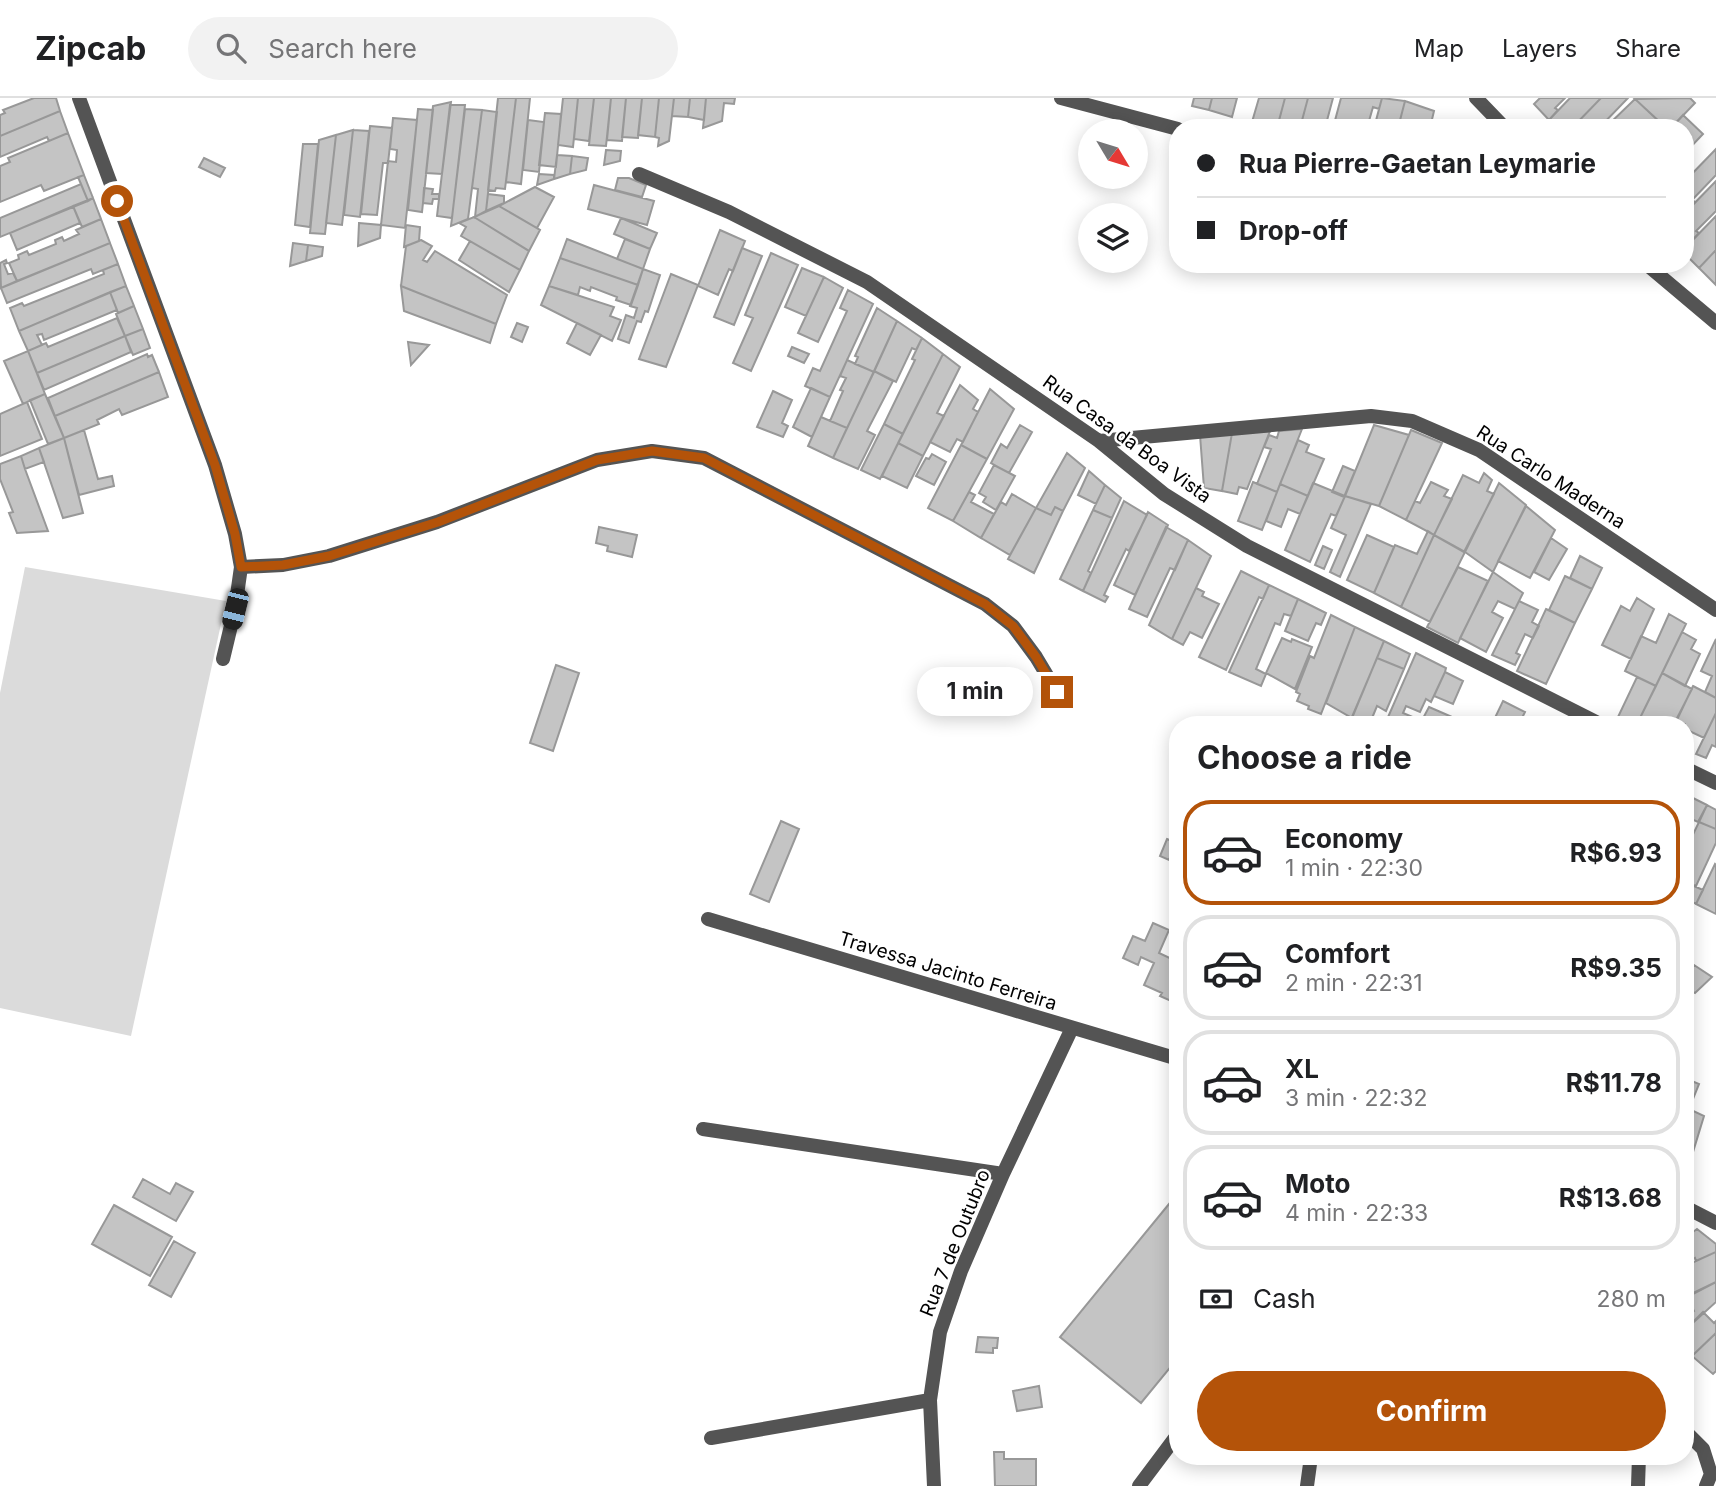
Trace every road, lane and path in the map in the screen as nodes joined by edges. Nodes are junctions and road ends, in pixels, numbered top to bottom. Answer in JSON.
{"nodes":[{"id":1,"x":79,"y":98,"type":"edge"},
{"id":2,"x":1476,"y":98,"type":"edge"},
{"id":3,"x":1068,"y":99,"type":"edge"},
{"id":4,"x":1496,"y":119,"type":"edge"},
{"id":5,"x":1169,"y":127,"type":"edge"},
{"id":6,"x":639,"y":174,"type":"dead end"},
{"id":7,"x":1657,"y":273,"type":"edge"},
{"id":8,"x":1716,"y":323,"type":"edge"},
{"id":9,"x":1099,"y":441,"type":"junction"},
{"id":10,"x":241,"y":567,"type":"junction"},
{"id":11,"x":1716,"y":610,"type":"edge"},
{"id":12,"x":223,"y":659,"type":"dead end"},
{"id":13,"x":1057,"y":692,"type":"dead end"},
{"id":14,"x":1584,"y":716,"type":"edge"},
{"id":15,"x":1694,"y":772,"type":"edge"},
{"id":16,"x":1716,"y":783,"type":"edge"},
{"id":17,"x":708,"y":919,"type":"dead end"},
{"id":18,"x":1072,"y":1028,"type":"junction"},
{"id":19,"x":1169,"y":1056,"type":"edge"},
{"id":20,"x":703,"y":1129,"type":"dead end"},
{"id":21,"x":1003,"y":1174,"type":"junction"},
{"id":22,"x":1694,"y":1212,"type":"edge"},
{"id":23,"x":1716,"y":1223,"type":"edge"},
{"id":24,"x":930,"y":1400,"type":"junction"},
{"id":25,"x":711,"y":1438,"type":"dead end"},
{"id":26,"x":1694,"y":1440,"type":"edge"},
{"id":27,"x":1169,"y":1446,"type":"edge"},
{"id":28,"x":1310,"y":1465,"type":"edge"},
{"id":29,"x":1639,"y":1465,"type":"edge"},
{"id":30,"x":934,"y":1486,"type":"edge"},
{"id":31,"x":1139,"y":1486,"type":"edge"},
{"id":32,"x":1307,"y":1486,"type":"edge"},
{"id":33,"x":1638,"y":1486,"type":"edge"},
{"id":34,"x":1706,"y":1486,"type":"edge"}],
"edges":[{"from":1,"to":10,"type":"street"},
{"from":2,"to":4,"type":"street"},
{"from":3,"to":5,"type":"street"},
{"from":6,"to":9,"type":"street","name":"Rua Casa da Boa Vista"},
{"from":7,"to":8,"type":"street"},
{"from":9,"to":11,"type":"street","name":"Rua Carlo Maderna"},
{"from":9,"to":14,"type":"street","name":"Rua Casa da Boa Vista"},
{"from":10,"to":12,"type":"street"},
{"from":10,"to":13,"type":"street"},
{"from":15,"to":16,"type":"street"},
{"from":17,"to":18,"type":"street","name":"Travessa Jacinto Ferreira"},
{"from":18,"to":19,"type":"street","name":"Travessa Jacinto Ferreira"},
{"from":18,"to":21,"type":"street","name":"Rua 7 de Outubro"},
{"from":20,"to":21,"type":"street"},
{"from":21,"to":24,"type":"street","name":"Rua 7 de Outubro"},
{"from":22,"to":23,"type":"street"},
{"from":24,"to":25,"type":"street"},
{"from":24,"to":30,"type":"street","name":"Rua 7 de Outubro"},
{"from":26,"to":34,"type":"street"},
{"from":27,"to":31,"type":"street"},
{"from":28,"to":32,"type":"street"},
{"from":29,"to":33,"type":"street"}]}
